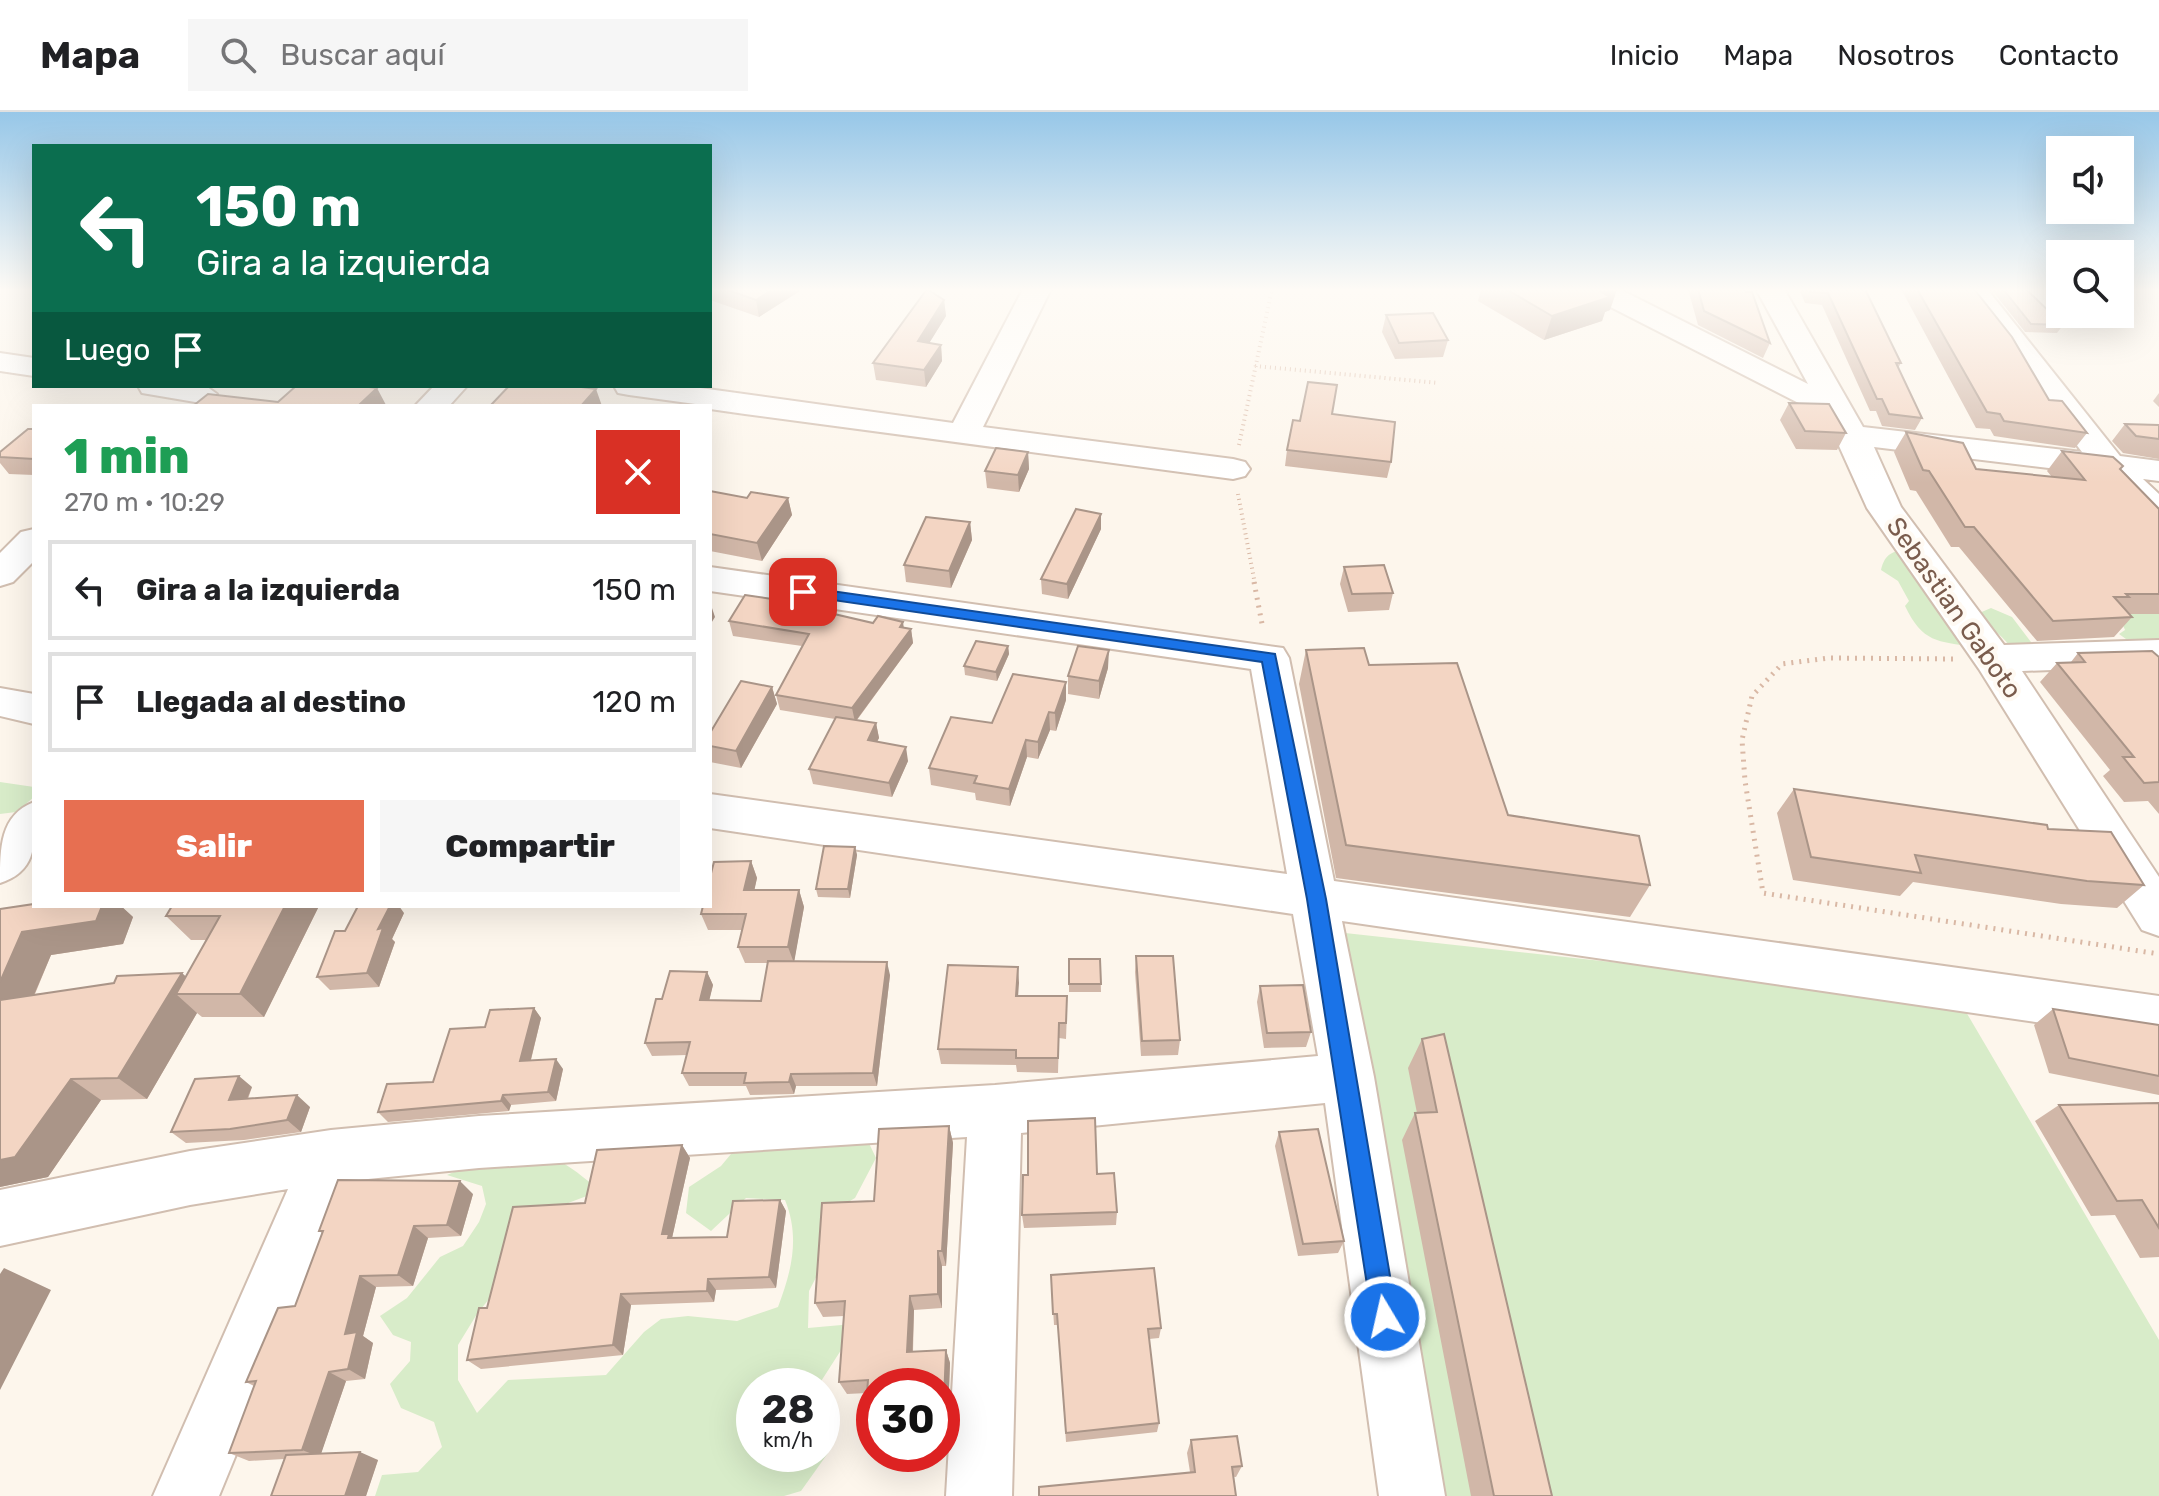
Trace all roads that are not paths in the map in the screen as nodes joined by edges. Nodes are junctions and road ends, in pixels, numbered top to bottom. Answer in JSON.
{"nodes":[{"id":1,"x":1004,"y":354,"type":"edge"},
{"id":2,"x":1717,"y":354,"type":"edge"},
{"id":3,"x":1806,"y":354,"type":"edge"},
{"id":4,"x":2022,"y":354,"type":"edge"},
{"id":5,"x":0,"y":362,"type":"edge"},
{"id":6,"x":32,"y":367,"type":"edge"},
{"id":7,"x":163,"y":388,"type":"edge"},
{"id":8,"x":450,"y":388,"type":"edge"},
{"id":9,"x":641,"y":388,"type":"edge"},
{"id":10,"x":199,"y":395,"type":"edge"},
{"id":11,"x":433,"y":404,"type":"edge"},
{"id":12,"x":1845,"y":423,"type":"junction"},
{"id":13,"x":964,"y":433,"type":"junction"},
{"id":14,"x":2109,"y":465,"type":"junction"},
{"id":15,"x":1233,"y":469,"type":"road end"},
{"id":16,"x":2159,"y":471,"type":"edge"},
{"id":17,"x":2159,"y":513,"type":"edge"},
{"id":18,"x":32,"y":542,"type":"edge"},
{"id":19,"x":0,"y":574,"type":"edge"},
{"id":20,"x":712,"y":579,"type":"edge"},
{"id":21,"x":2159,"y":653,"type":"edge"},
{"id":22,"x":1993,"y":659,"type":"junction"},
{"id":23,"x":0,"y":702,"type":"edge"},
{"id":24,"x":32,"y":709,"type":"edge"},
{"id":25,"x":712,"y":811,"type":"edge"},
{"id":26,"x":32,"y":822,"type":"edge"},
{"id":27,"x":0,"y":865,"type":"edge"},
{"id":28,"x":1316,"y":899,"type":"junction"},
{"id":29,"x":2159,"y":916,"type":"edge"},
{"id":30,"x":2159,"y":1018,"type":"edge"},
{"id":31,"x":1348,"y":1077,"type":"junction"},
{"id":32,"x":995,"y":1110,"type":"junction"},
{"id":33,"x":331,"y":1156,"type":"junction"},
{"id":34,"x":0,"y":1218,"type":"edge"},
{"id":35,"x":186,"y":1496,"type":"edge"},
{"id":36,"x":979,"y":1496,"type":"edge"},
{"id":37,"x":1412,"y":1496,"type":"edge"}],
"edges":[{"from":1,"to":13,"type":"street"},
{"from":2,"to":12,"type":"street"},
{"from":3,"to":12,"type":"street","name":"Sebastian Gaboto"},
{"from":4,"to":14,"type":"street"},
{"from":5,"to":6,"type":"street"},
{"from":7,"to":10,"type":"street"},
{"from":8,"to":11,"type":"street"},
{"from":9,"to":13,"type":"street"},
{"from":12,"to":14,"type":"street"},
{"from":12,"to":22,"type":"street","name":"Sebastian Gaboto"},
{"from":13,"to":15,"type":"street"},
{"from":14,"to":16,"type":"street"},
{"from":14,"to":17,"type":"street"},
{"from":18,"to":19,"type":"street"},
{"from":20,"to":28,"type":"street"},
{"from":21,"to":22,"type":"street"},
{"from":22,"to":29,"type":"street","name":"Sebastian Gaboto"},
{"from":23,"to":24,"type":"street"},
{"from":25,"to":28,"type":"street"},
{"from":26,"to":27,"type":"street"},
{"from":28,"to":30,"type":"street"},
{"from":28,"to":31,"type":"street"},
{"from":31,"to":32,"type":"street"},
{"from":31,"to":37,"type":"street"},
{"from":32,"to":33,"type":"street"},
{"from":32,"to":36,"type":"street"},
{"from":33,"to":34,"type":"street"},
{"from":33,"to":35,"type":"street"}]}
